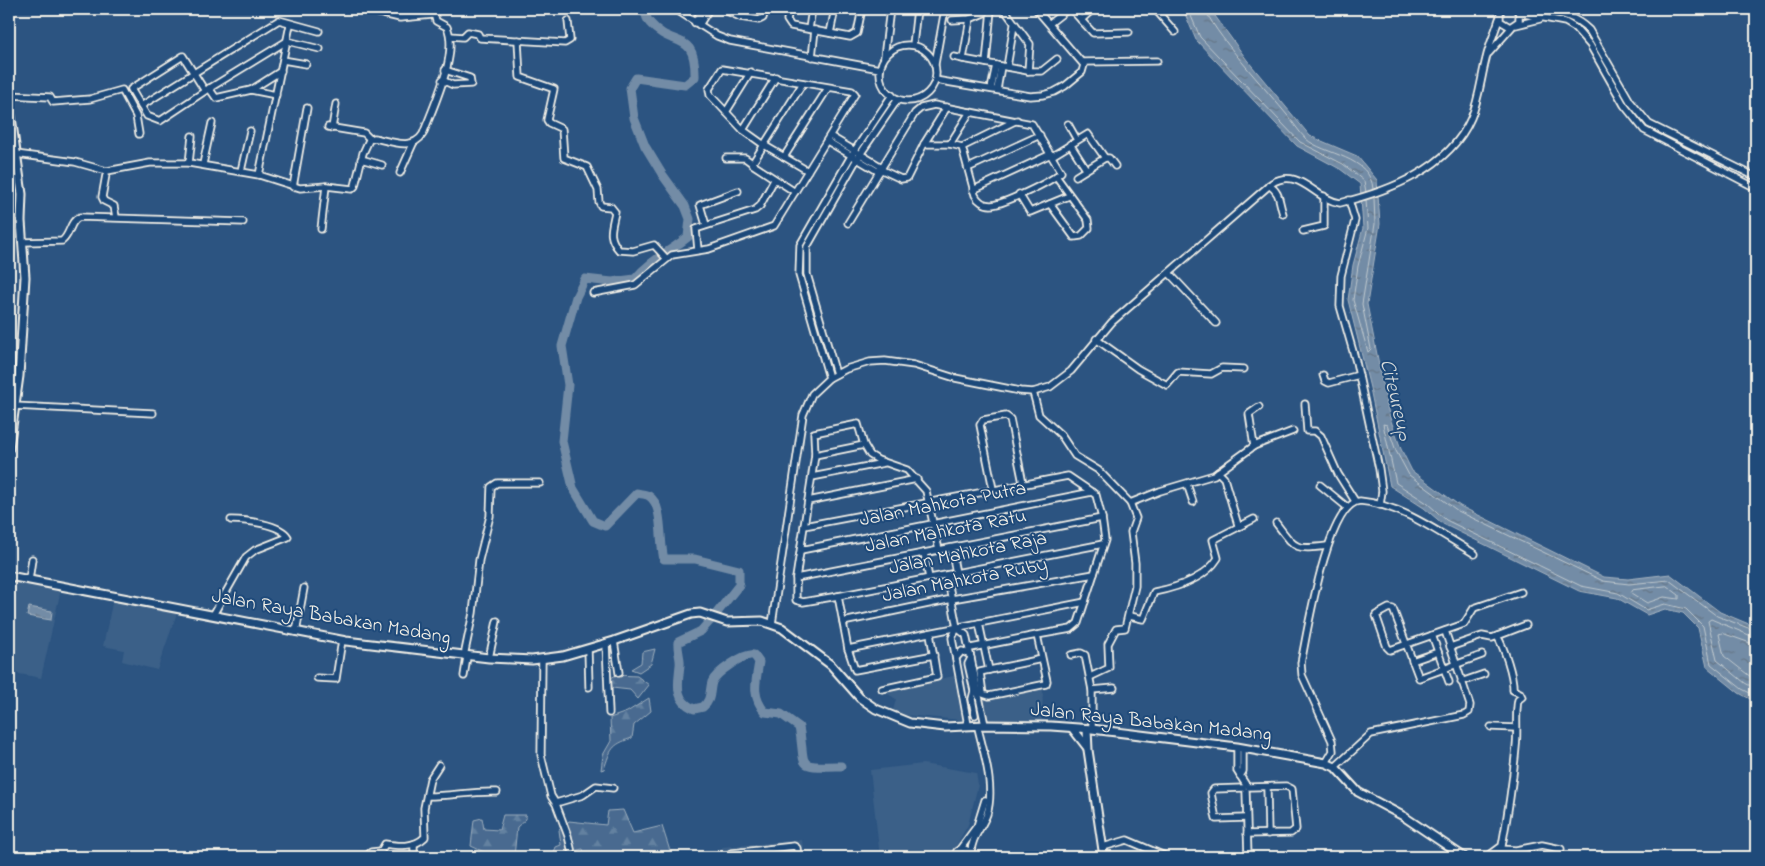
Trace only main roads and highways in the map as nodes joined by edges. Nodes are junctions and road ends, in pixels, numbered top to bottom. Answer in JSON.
{"nodes":[{"id":1,"x":9,"y":103,"type":"edge"},
{"id":2,"x":9,"y":117,"type":"edge"},
{"id":3,"x":9,"y":448,"type":"edge"},
{"id":4,"x":9,"y":576,"type":"edge"},
{"id":5,"x":1073,"y":728,"type":"junction"},
{"id":6,"x":1090,"y":729,"type":"junction"},
{"id":7,"x":1088,"y":750,"type":"junction"},
{"id":8,"x":1104,"y":857,"type":"edge"},
{"id":9,"x":1464,"y":857,"type":"edge"}],
"edges":[{"from":1,"to":2,"type":"main road"},
{"from":2,"to":3,"type":"main road"},
{"from":4,"to":5,"type":"main road","name":"Jalan Raya Babakan Madang"},
{"from":5,"to":6,"type":"main road","name":"Jalan Raya Babakan Madang"},
{"from":5,"to":7,"type":"main road"},
{"from":6,"to":7,"type":"main road"},
{"from":6,"to":9,"type":"main road","name":"Jalan Raya Babakan Madang"},
{"from":7,"to":8,"type":"main road"}]}
